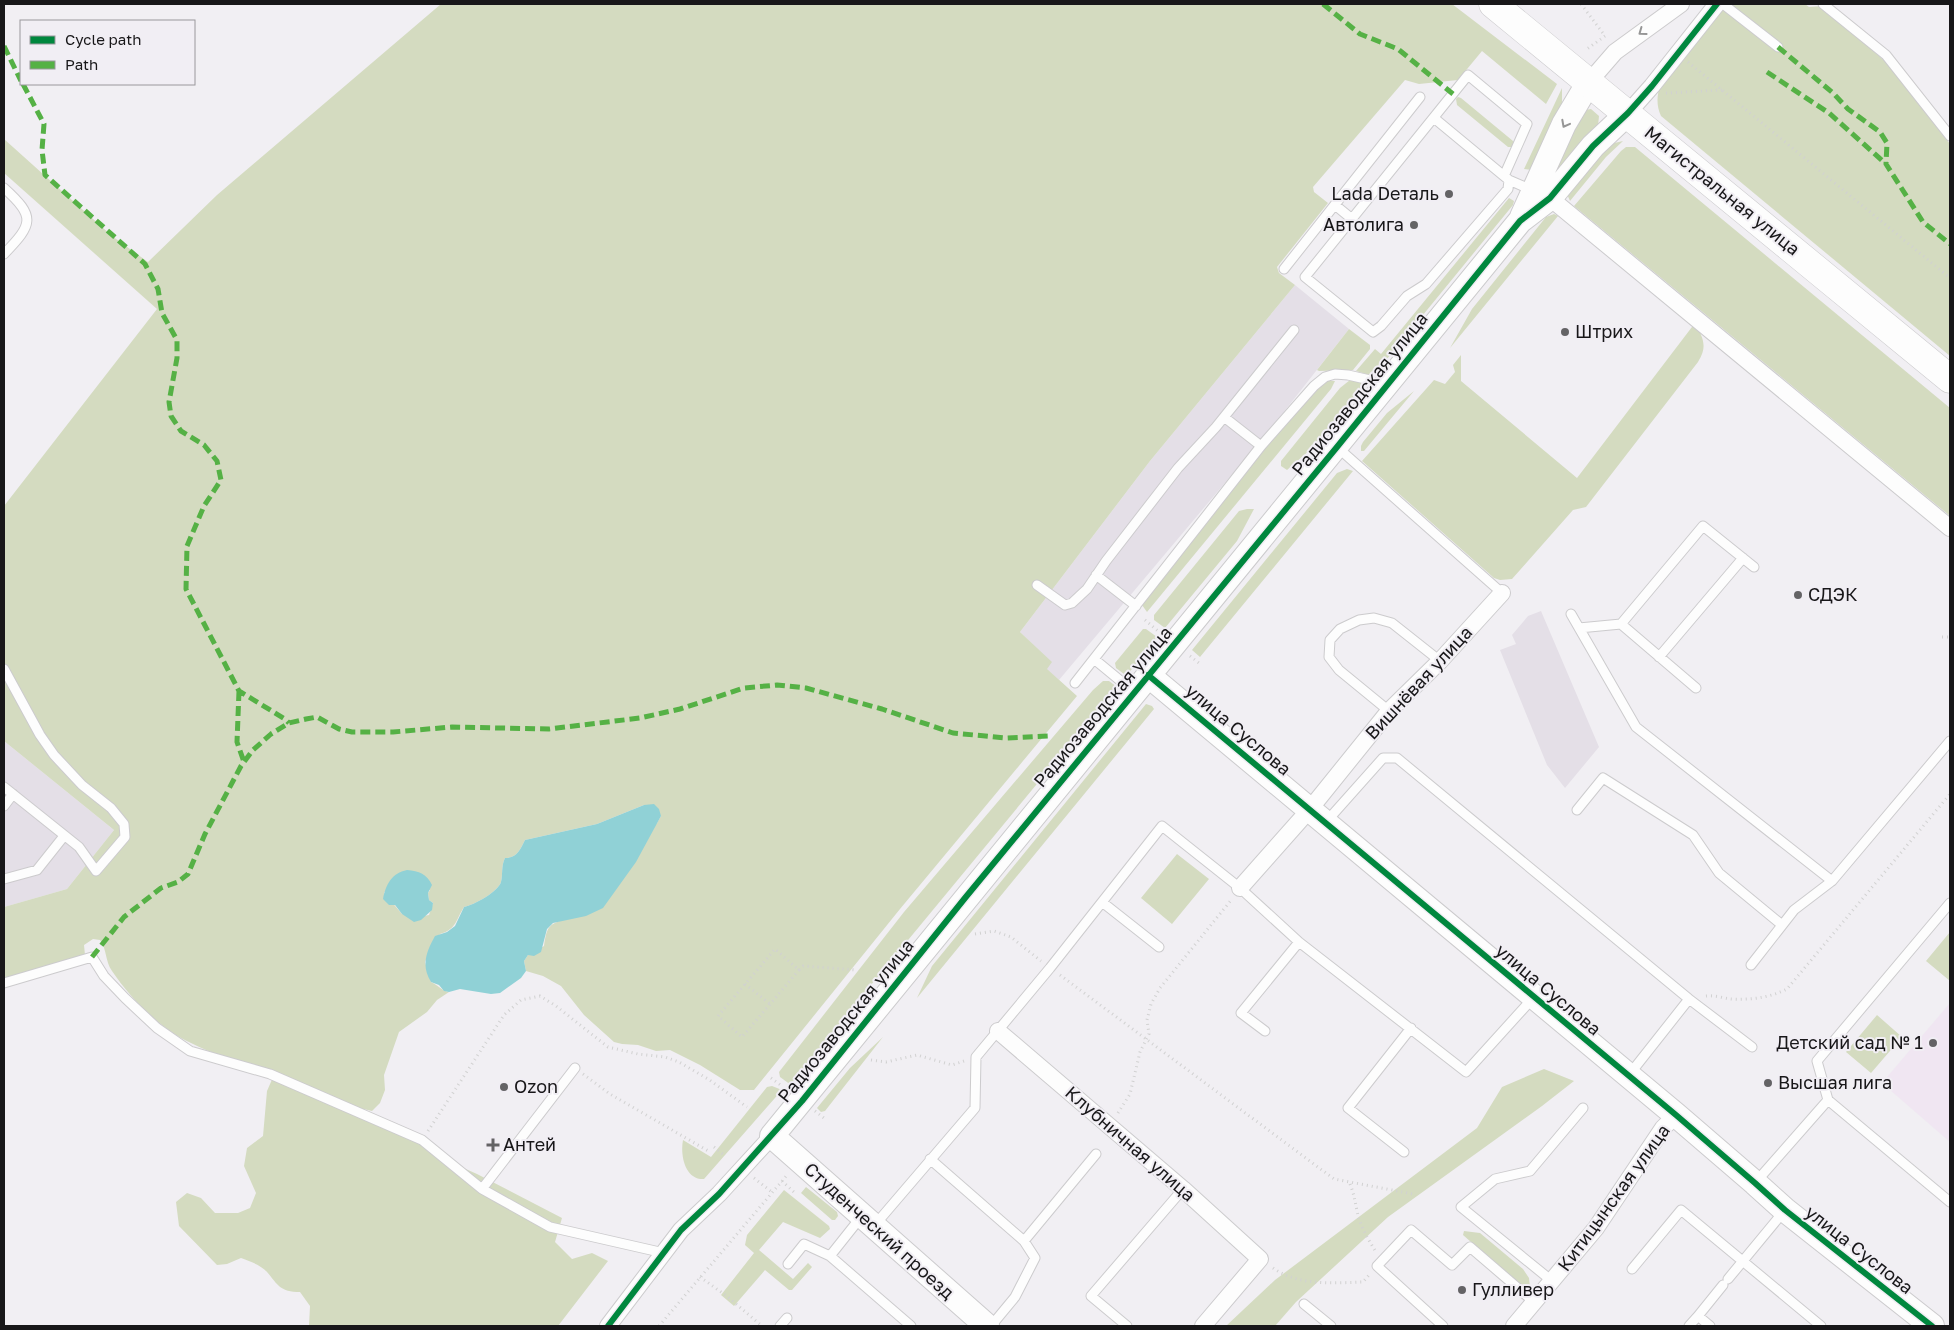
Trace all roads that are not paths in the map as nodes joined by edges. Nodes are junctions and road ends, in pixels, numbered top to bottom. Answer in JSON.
{"nodes":[{"id":1,"x":1493,"y":4,"type":"edge"},
{"id":2,"x":1682,"y":4,"type":"edge"},
{"id":3,"x":1717,"y":4,"type":"edge"},
{"id":4,"x":1723,"y":4,"type":"edge"},
{"id":5,"x":1823,"y":4,"type":"edge"},
{"id":6,"x":1778,"y":46,"type":"dead end"},
{"id":7,"x":1589,"y":82,"type":"junction"},
{"id":8,"x":1420,"y":97,"type":"dead end"},
{"id":9,"x":1628,"y":113,"type":"junction"},
{"id":10,"x":1434,"y":118,"type":"junction"},
{"id":11,"x":1950,"y":136,"type":"edge"},
{"id":12,"x":1507,"y":178,"type":"junction"},
{"id":13,"x":4,"y":188,"type":"edge"},
{"id":14,"x":1542,"y":194,"type":"junction"},
{"id":15,"x":1335,"y":205,"type":"junction"},
{"id":16,"x":1352,"y":219,"type":"junction"},
{"id":17,"x":4,"y":254,"type":"edge"},
{"id":18,"x":1284,"y":269,"type":"dead end"},
{"id":19,"x":1294,"y":330,"type":"dead end"},
{"id":20,"x":1950,"y":379,"type":"edge"},
{"id":21,"x":1383,"y":390,"type":"junction"},
{"id":22,"x":1224,"y":417,"type":"junction"},
{"id":23,"x":1261,"y":446,"type":"junction"},
{"id":24,"x":1337,"y":447,"type":"junction"},
{"id":25,"x":1950,"y":528,"type":"edge"},
{"id":26,"x":1742,"y":558,"type":"junction"},
{"id":27,"x":1754,"y":567,"type":"dead end"},
{"id":28,"x":1096,"y":575,"type":"junction"},
{"id":29,"x":1037,"y":584,"type":"dead end"},
{"id":30,"x":1502,"y":593,"type":"joint"},
{"id":31,"x":1136,"y":606,"type":"junction"},
{"id":32,"x":1571,"y":614,"type":"dead end"},
{"id":33,"x":1620,"y":624,"type":"junction"},
{"id":34,"x":1579,"y":628,"type":"junction"},
{"id":35,"x":1659,"y":657,"type":"junction"},
{"id":36,"x":1094,"y":659,"type":"junction"},
{"id":37,"x":1440,"y":662,"type":"junction"},
{"id":38,"x":4,"y":669,"type":"edge"},
{"id":39,"x":1075,"y":683,"type":"dead end"},
{"id":40,"x":1141,"y":684,"type":"junction"},
{"id":41,"x":1696,"y":688,"type":"dead end"},
{"id":42,"x":1389,"y":711,"type":"junction"},
{"id":43,"x":1950,"y":741,"type":"edge"},
{"id":44,"x":4,"y":787,"type":"edge"},
{"id":45,"x":13,"y":794,"type":"junction"},
{"id":46,"x":4,"y":806,"type":"edge"},
{"id":47,"x":1577,"y":810,"type":"dead end"},
{"id":48,"x":1318,"y":816,"type":"junction"},
{"id":49,"x":64,"y":836,"type":"junction"},
{"id":50,"x":4,"y":879,"type":"edge"},
{"id":51,"x":1832,"y":881,"type":"junction"},
{"id":52,"x":1240,"y":888,"type":"junction"},
{"id":53,"x":1102,"y":902,"type":"junction"},
{"id":54,"x":1950,"y":903,"type":"edge"},
{"id":55,"x":1782,"y":925,"type":"junction"},
{"id":56,"x":1300,"y":942,"type":"junction"},
{"id":57,"x":1159,"y":947,"type":"dead end"},
{"id":58,"x":1751,"y":964,"type":"dead end"},
{"id":59,"x":4,"y":983,"type":"edge"},
{"id":60,"x":1533,"y":998,"type":"junction"},
{"id":61,"x":1689,"y":999,"type":"junction"},
{"id":62,"x":1411,"y":1028,"type":"junction"},
{"id":63,"x":998,"y":1031,"type":"junction"},
{"id":64,"x":1265,"y":1031,"type":"dead end"},
{"id":65,"x":1752,"y":1047,"type":"dead end"},
{"id":66,"x":575,"y":1068,"type":"road end"},
{"id":67,"x":1628,"y":1076,"type":"junction"},
{"id":68,"x":1828,"y":1100,"type":"junction"},
{"id":69,"x":1583,"y":1108,"type":"dead end"},
{"id":70,"x":1676,"y":1115,"type":"junction"},
{"id":71,"x":772,"y":1136,"type":"junction"},
{"id":72,"x":1404,"y":1152,"type":"dead end"},
{"id":73,"x":1096,"y":1154,"type":"dead end"},
{"id":74,"x":930,"y":1159,"type":"junction"},
{"id":75,"x":1755,"y":1183,"type":"junction"},
{"id":76,"x":482,"y":1190,"type":"junction"},
{"id":77,"x":1183,"y":1190,"type":"junction"},
{"id":78,"x":1950,"y":1202,"type":"edge"},
{"id":79,"x":1785,"y":1210,"type":"junction"},
{"id":80,"x":868,"y":1221,"type":"junction"},
{"id":81,"x":1024,"y":1241,"type":"junction"},
{"id":82,"x":664,"y":1253,"type":"junction"},
{"id":83,"x":830,"y":1256,"type":"junction"},
{"id":84,"x":1743,"y":1261,"type":"junction"},
{"id":85,"x":788,"y":1264,"type":"dead end"},
{"id":86,"x":1632,"y":1269,"type":"dead end"},
{"id":87,"x":1552,"y":1282,"type":"junction"},
{"id":88,"x":1534,"y":1302,"type":"junction"},
{"id":89,"x":1304,"y":1304,"type":"dead end"},
{"id":90,"x":1698,"y":1316,"type":"junction"},
{"id":91,"x":787,"y":1318,"type":"dead end"},
{"id":92,"x":608,"y":1326,"type":"edge"},
{"id":93,"x":780,"y":1326,"type":"edge"},
{"id":94,"x":911,"y":1326,"type":"edge"},
{"id":95,"x":987,"y":1326,"type":"edge"},
{"id":96,"x":991,"y":1326,"type":"edge"},
{"id":97,"x":1127,"y":1326,"type":"edge"},
{"id":98,"x":1203,"y":1326,"type":"edge"},
{"id":99,"x":1331,"y":1326,"type":"edge"},
{"id":100,"x":1444,"y":1326,"type":"edge"},
{"id":101,"x":1514,"y":1326,"type":"edge"},
{"id":102,"x":1689,"y":1326,"type":"edge"},
{"id":103,"x":1710,"y":1326,"type":"edge"},
{"id":104,"x":1821,"y":1326,"type":"edge"},
{"id":105,"x":1932,"y":1326,"type":"edge"}],
"edges":[{"from":1,"to":7,"type":"highway","name":"Магистральная улица"},
{"from":2,"to":7,"type":"street","one_way":true},
{"from":3,"to":9,"type":"street"},
{"from":4,"to":6,"type":"lane"},
{"from":5,"to":11,"type":"lane"},
{"from":7,"to":9,"type":"highway","name":"Магистральная улица"},
{"from":7,"to":14,"type":"street","name":"Радиозаводская улица","one_way":true},
{"from":8,"to":15,"type":"lane"},
{"from":9,"to":14,"type":"street","name":"Радиозаводская улица"},
{"from":9,"to":20,"type":"highway","name":"Магистральная улица"},
{"from":10,"to":12,"type":"lane"},
{"from":10,"to":12,"type":"lane"},
{"from":10,"to":16,"type":"lane"},
{"from":12,"to":14,"type":"lane"},
{"from":12,"to":16,"type":"lane"},
{"from":13,"to":17,"type":"lane"},
{"from":14,"to":21,"type":"street","name":"Радиозаводская улица"},
{"from":14,"to":25,"type":"street"},
{"from":15,"to":16,"type":"lane"},
{"from":15,"to":18,"type":"lane"},
{"from":19,"to":22,"type":"lane"},
{"from":21,"to":23,"type":"lane"},
{"from":21,"to":24,"type":"street","name":"Радиозаводская улица"},
{"from":22,"to":23,"type":"lane"},
{"from":22,"to":28,"type":"lane"},
{"from":23,"to":31,"type":"lane"},
{"from":24,"to":30,"type":"lane"},
{"from":24,"to":40,"type":"street","name":"Радиозаводская улица"},
{"from":26,"to":27,"type":"lane"},
{"from":26,"to":33,"type":"lane"},
{"from":26,"to":35,"type":"lane"},
{"from":28,"to":29,"type":"lane"},
{"from":28,"to":31,"type":"lane"},
{"from":30,"to":37,"type":"street","name":"Вишнёвая улица"},
{"from":31,"to":36,"type":"lane"},
{"from":32,"to":34,"type":"lane"},
{"from":33,"to":34,"type":"lane"},
{"from":33,"to":35,"type":"lane"},
{"from":34,"to":51,"type":"lane"},
{"from":35,"to":41,"type":"lane"},
{"from":36,"to":39,"type":"lane"},
{"from":36,"to":40,"type":"lane"},
{"from":37,"to":42,"type":"street","name":"Вишнёвая улица"},
{"from":37,"to":42,"type":"lane"},
{"from":38,"to":49,"type":"lane"},
{"from":40,"to":48,"type":"street","name":"улица Суслова"},
{"from":40,"to":71,"type":"street","name":"Радиозаводская улица"},
{"from":42,"to":48,"type":"street","name":"Вишнёвая улица"},
{"from":43,"to":51,"type":"lane"},
{"from":44,"to":45,"type":"lane"},
{"from":45,"to":46,"type":"lane"},
{"from":45,"to":49,"type":"lane"},
{"from":47,"to":55,"type":"lane"},
{"from":48,"to":52,"type":"street","name":"Вишнёвая улица"},
{"from":48,"to":60,"type":"street","name":"улица Суслова"},
{"from":48,"to":61,"type":"lane"},
{"from":49,"to":50,"type":"lane"},
{"from":51,"to":55,"type":"lane"},
{"from":52,"to":53,"type":"lane"},
{"from":52,"to":56,"type":"lane"},
{"from":53,"to":57,"type":"lane"},
{"from":53,"to":63,"type":"lane"},
{"from":54,"to":68,"type":"lane"},
{"from":55,"to":58,"type":"lane"},
{"from":56,"to":62,"type":"lane"},
{"from":56,"to":64,"type":"lane"},
{"from":59,"to":76,"type":"lane"},
{"from":60,"to":62,"type":"lane"},
{"from":60,"to":67,"type":"street","name":"улица Суслова"},
{"from":61,"to":65,"type":"lane"},
{"from":61,"to":67,"type":"lane"},
{"from":62,"to":72,"type":"lane"},
{"from":63,"to":74,"type":"lane"},
{"from":63,"to":77,"type":"street","name":"Клубничная улица"},
{"from":66,"to":76,"type":"lane"},
{"from":67,"to":70,"type":"street","name":"улица Суслова"},
{"from":68,"to":75,"type":"lane"},
{"from":68,"to":78,"type":"lane"},
{"from":69,"to":87,"type":"lane"},
{"from":70,"to":75,"type":"street","name":"улица Суслова"},
{"from":70,"to":87,"type":"street","name":"Китицынская улица"},
{"from":71,"to":80,"type":"street","name":"Студенческий проезд"},
{"from":71,"to":82,"type":"street","name":"Радиозаводская улица"},
{"from":73,"to":81,"type":"lane"},
{"from":74,"to":80,"type":"lane"},
{"from":74,"to":81,"type":"lane"},
{"from":75,"to":79,"type":"street","name":"улица Суслова"},
{"from":76,"to":82,"type":"lane"},
{"from":77,"to":97,"type":"lane"},
{"from":77,"to":98,"type":"street","name":"Клубничная улица"},
{"from":79,"to":84,"type":"lane"},
{"from":79,"to":105,"type":"street","name":"улица Суслова"},
{"from":80,"to":83,"type":"lane"},
{"from":80,"to":95,"type":"street","name":"Студенческий проезд"},
{"from":81,"to":96,"type":"lane"},
{"from":82,"to":92,"type":"street","name":"Радиозаводская улица"},
{"from":83,"to":85,"type":"lane"},
{"from":83,"to":94,"type":"lane"},
{"from":84,"to":86,"type":"lane"},
{"from":84,"to":90,"type":"lane"},
{"from":84,"to":104,"type":"lane"},
{"from":87,"to":88,"type":"street","name":"Китицынская улица"},
{"from":88,"to":100,"type":"lane"},
{"from":88,"to":101,"type":"street","name":"Китицынская улица"},
{"from":89,"to":99,"type":"lane"},
{"from":90,"to":102,"type":"lane"},
{"from":90,"to":103,"type":"lane"},
{"from":91,"to":93,"type":"lane"}]}
